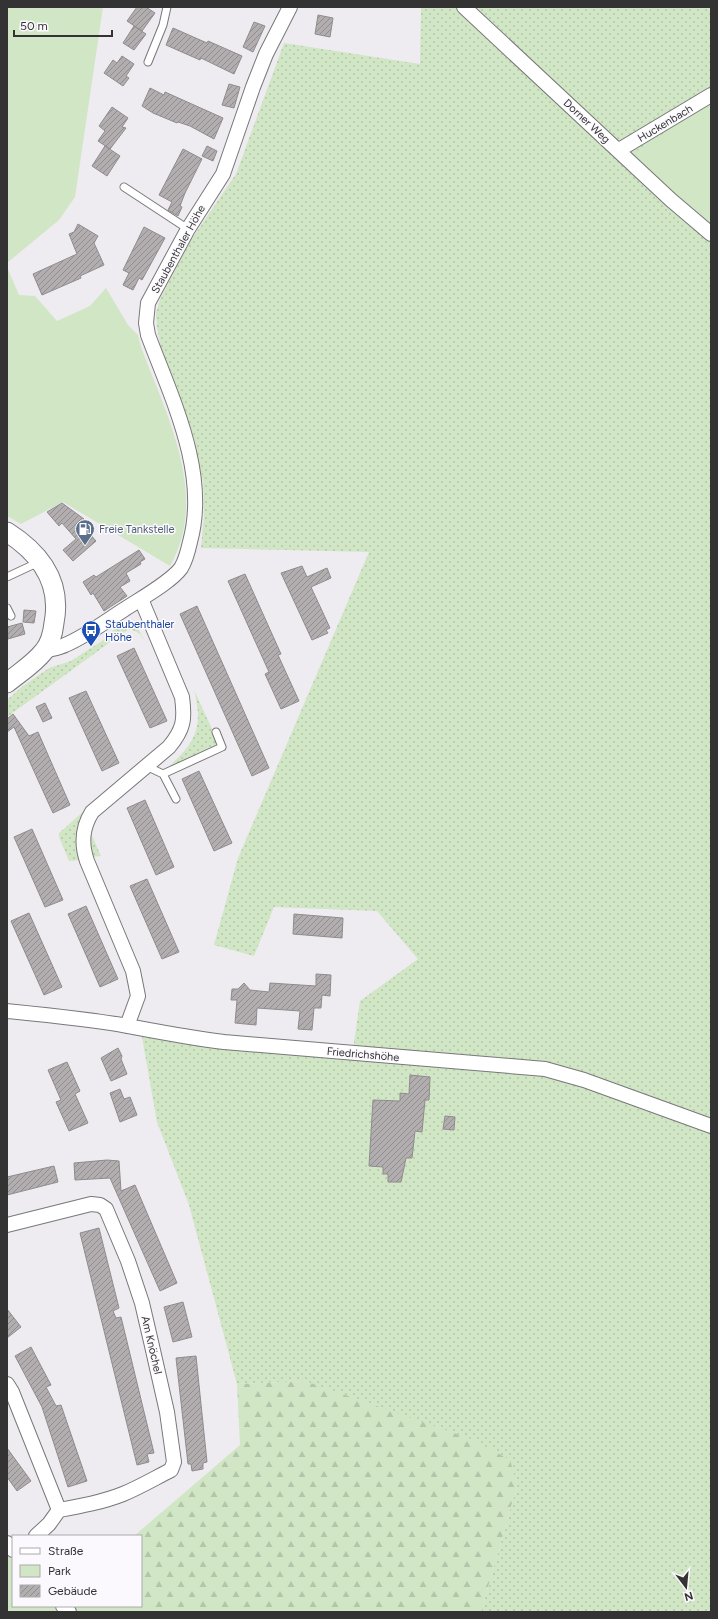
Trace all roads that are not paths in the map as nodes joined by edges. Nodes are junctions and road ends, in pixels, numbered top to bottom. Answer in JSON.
{"nodes":[{"id":1,"x":167,"y":7,"type":"edge"},
{"id":2,"x":290,"y":7,"type":"edge"},
{"id":3,"x":464,"y":7,"type":"edge"},
{"id":4,"x":148,"y":62,"type":"dead end"},
{"id":5,"x":711,"y":95,"type":"edge"},
{"id":6,"x":619,"y":150,"type":"junction"},
{"id":7,"x":124,"y":188,"type":"dead end"},
{"id":8,"x":188,"y":229,"type":"junction"},
{"id":9,"x":711,"y":234,"type":"edge"},
{"id":10,"x":7,"y":532,"type":"edge"},
{"id":11,"x":41,"y":561,"type":"junction"},
{"id":12,"x":7,"y":577,"type":"edge"},
{"id":13,"x":141,"y":599,"type":"junction"},
{"id":14,"x":7,"y":608,"type":"edge"},
{"id":15,"x":11,"y":616,"type":"dead end"},
{"id":16,"x":45,"y":651,"type":"junction"},
{"id":17,"x":7,"y":684,"type":"edge"},
{"id":18,"x":216,"y":732,"type":"dead end"},
{"id":19,"x":146,"y":766,"type":"junction"},
{"id":20,"x":163,"y":774,"type":"junction"},
{"id":21,"x":176,"y":799,"type":"dead end"},
{"id":22,"x":7,"y":1011,"type":"edge"},
{"id":23,"x":127,"y":1026,"type":"junction"},
{"id":24,"x":711,"y":1126,"type":"edge"},
{"id":25,"x":7,"y":1225,"type":"edge"},
{"id":26,"x":7,"y":1384,"type":"edge"},
{"id":27,"x":59,"y":1510,"type":"junction"},
{"id":28,"x":37,"y":1535,"type":"edge"}],
"edges":[{"from":1,"to":4,"type":"lane"},
{"from":2,"to":8,"type":"street","name":"Staubenthaler Höhe"},
{"from":3,"to":6,"type":"street","name":"Dorner Weg"},
{"from":5,"to":6,"type":"street","name":"Huckenbach"},
{"from":6,"to":9,"type":"street","name":"Dorner Weg"},
{"from":7,"to":8,"type":"lane"},
{"from":8,"to":13,"type":"street","name":"Staubenthaler Höhe"},
{"from":10,"to":11,"type":"main road"},
{"from":11,"to":12,"type":"lane"},
{"from":11,"to":16,"type":"main road"},
{"from":13,"to":16,"type":"street","name":"Staubenthaler Höhe"},
{"from":13,"to":19,"type":"street"},
{"from":14,"to":15,"type":"lane"},
{"from":16,"to":17,"type":"main road"},
{"from":18,"to":20,"type":"lane"},
{"from":19,"to":20,"type":"lane"},
{"from":19,"to":23,"type":"street"},
{"from":20,"to":21,"type":"lane"},
{"from":22,"to":23,"type":"street","name":"Friedrichshöhe"},
{"from":23,"to":24,"type":"street","name":"Friedrichshöhe"},
{"from":25,"to":27,"type":"street","name":"Am Knöchel"},
{"from":26,"to":27,"type":"street"},
{"from":27,"to":28,"type":"street"}]}
